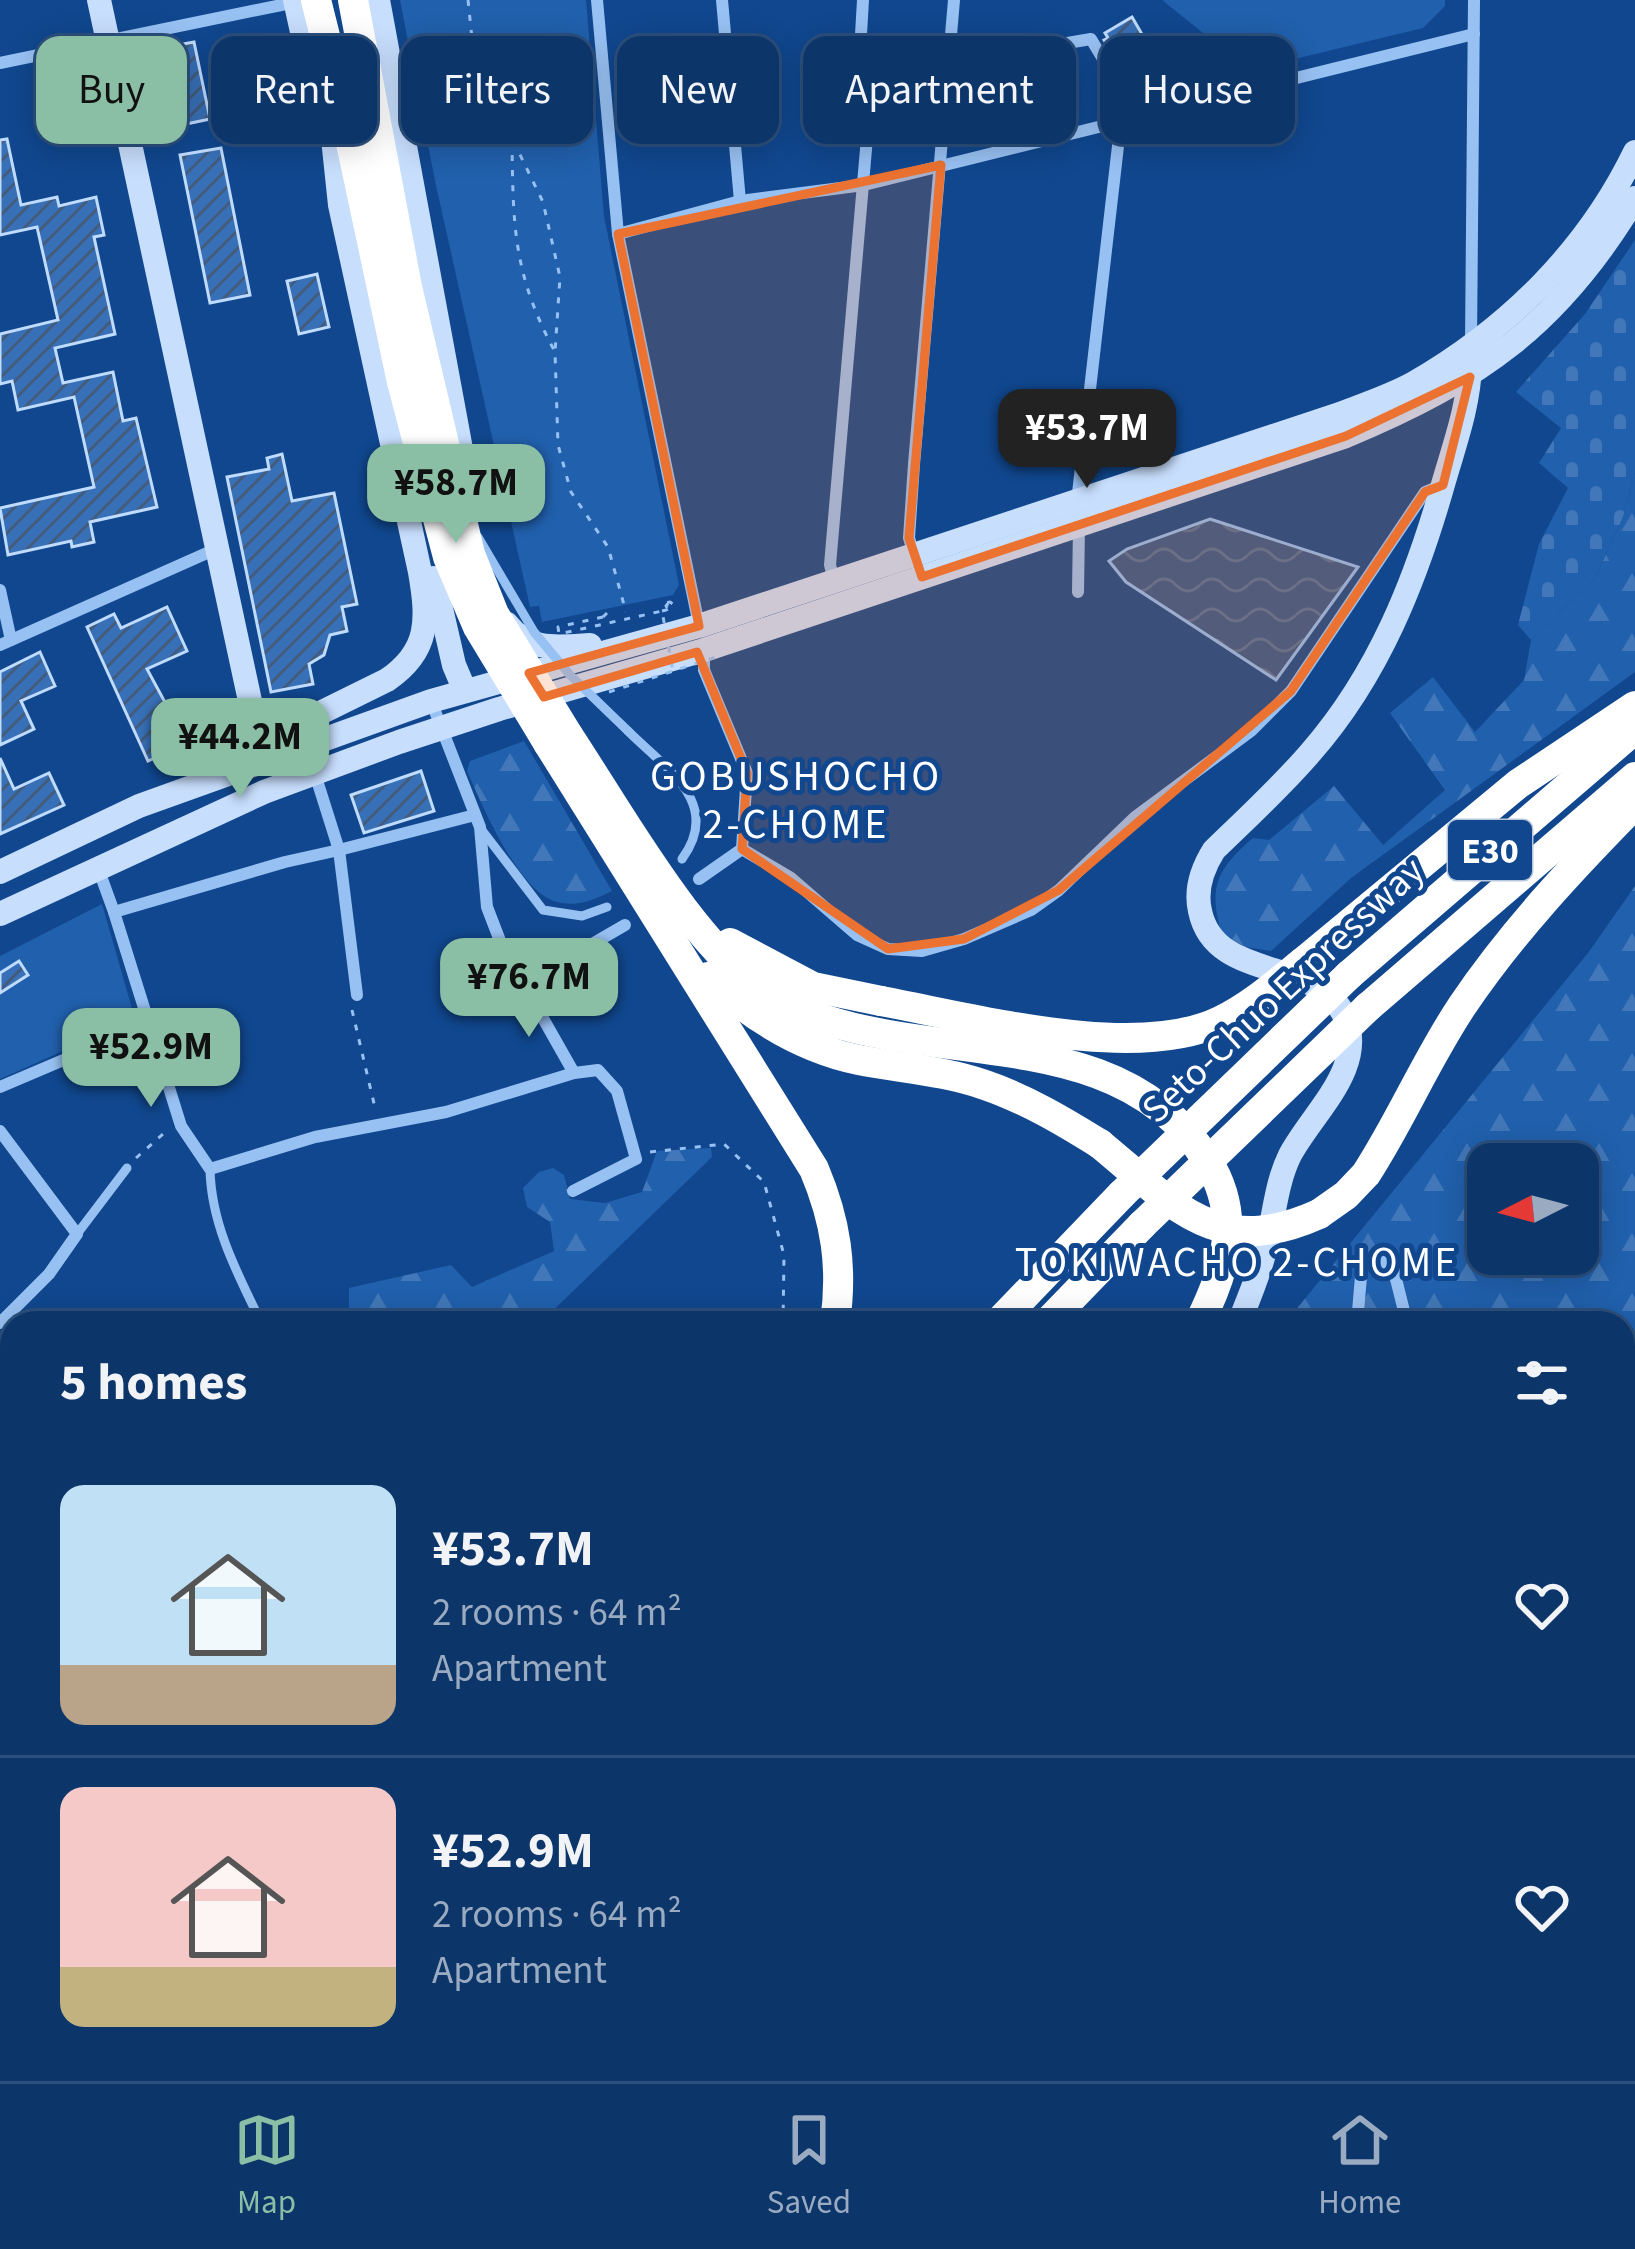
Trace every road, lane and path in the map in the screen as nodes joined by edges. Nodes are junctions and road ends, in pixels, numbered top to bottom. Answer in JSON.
{"nodes":[{"id":1,"x":99,"y":0,"type":"edge"},
{"id":2,"x":307,"y":0,"type":"edge"},
{"id":3,"x":352,"y":0,"type":"edge"},
{"id":4,"x":378,"y":0,"type":"edge"},
{"id":5,"x":468,"y":0,"type":"edge"},
{"id":6,"x":597,"y":0,"type":"edge"},
{"id":7,"x":722,"y":0,"type":"edge"},
{"id":8,"x":862,"y":0,"type":"edge"},
{"id":9,"x":954,"y":0,"type":"edge"},
{"id":10,"x":1474,"y":0,"type":"edge"},
{"id":11,"x":1474,"y":34,"type":"junction"},
{"id":12,"x":107,"y":36,"type":"edge"},
{"id":13,"x":128,"y":36,"type":"edge"},
{"id":14,"x":472,"y":36,"type":"edge"},
{"id":15,"x":860,"y":36,"type":"edge"},
{"id":16,"x":950,"y":36,"type":"edge"},
{"id":17,"x":1076,"y":42,"type":"edge"},
{"id":18,"x":1100,"y":54,"type":"edge"},
{"id":19,"x":36,"y":55,"type":"edge"},
{"id":20,"x":0,"y":63,"type":"edge"},
{"id":21,"x":1295,"y":79,"type":"edge"},
{"id":22,"x":1100,"y":128,"type":"edge"},
{"id":23,"x":130,"y":144,"type":"edge"},
{"id":24,"x":512,"y":144,"type":"edge"},
{"id":25,"x":515,"y":144,"type":"edge"},
{"id":26,"x":867,"y":144,"type":"edge"},
{"id":27,"x":942,"y":144,"type":"edge"},
{"id":28,"x":1121,"y":144,"type":"edge"},
{"id":29,"x":1635,"y":152,"type":"edge"},
{"id":30,"x":941,"y":165,"type":"junction"},
{"id":31,"x":864,"y":185,"type":"junction"},
{"id":32,"x":1635,"y":198,"type":"edge"},
{"id":33,"x":740,"y":201,"type":"junction"},
{"id":34,"x":618,"y":234,"type":"junction"},
{"id":35,"x":1471,"y":345,"type":"junction"},
{"id":36,"x":555,"y":352,"type":"junction"},
{"id":37,"x":1470,"y":376,"type":"junction"},
{"id":38,"x":388,"y":425,"type":"junction"},
{"id":39,"x":449,"y":478,"type":"junction"},
{"id":40,"x":1443,"y":485,"type":"junction"},
{"id":41,"x":1078,"y":514,"type":"junction"},
{"id":42,"x":216,"y":549,"type":"junction"},
{"id":43,"x":915,"y":567,"type":"junction"},
{"id":44,"x":481,"y":568,"type":"junction"},
{"id":45,"x":0,"y":590,"type":"edge"},
{"id":46,"x":1078,"y":592,"type":"dead end"},
{"id":47,"x":835,"y":594,"type":"junction"},
{"id":48,"x":669,"y":605,"type":"dead end"},
{"id":49,"x":662,"y":610,"type":"junction"},
{"id":50,"x":626,"y":612,"type":"dead end"},
{"id":51,"x":605,"y":615,"type":"dead end"},
{"id":52,"x":6,"y":643,"type":"edge"},
{"id":53,"x":637,"y":643,"type":"junction"},
{"id":54,"x":706,"y":644,"type":"junction"},
{"id":55,"x":673,"y":671,"type":"junction"},
{"id":56,"x":465,"y":691,"type":"junction"},
{"id":57,"x":592,"y":698,"type":"dead end"},
{"id":58,"x":431,"y":701,"type":"junction"},
{"id":59,"x":1635,"y":706,"type":"edge"},
{"id":60,"x":499,"y":709,"type":"junction"},
{"id":61,"x":442,"y":728,"type":"junction"},
{"id":62,"x":1635,"y":729,"type":"edge"},
{"id":63,"x":558,"y":739,"type":"junction"},
{"id":64,"x":261,"y":750,"type":"junction"},
{"id":65,"x":315,"y":773,"type":"junction"},
{"id":66,"x":1635,"y":777,"type":"edge"},
{"id":67,"x":1635,"y":804,"type":"edge"},
{"id":68,"x":478,"y":821,"type":"junction"},
{"id":69,"x":742,"y":849,"type":"junction"},
{"id":70,"x":339,"y":850,"type":"junction"},
{"id":71,"x":682,"y":860,"type":"dead end"},
{"id":72,"x":98,"y":868,"type":"junction"},
{"id":73,"x":0,"y":872,"type":"edge"},
{"id":74,"x":699,"y":879,"type":"dead end"},
{"id":75,"x":607,"y":907,"type":"dead end"},
{"id":76,"x":113,"y":912,"type":"junction"},
{"id":77,"x":686,"y":912,"type":"junction"},
{"id":78,"x":0,"y":914,"type":"edge"},
{"id":79,"x":625,"y":925,"type":"dead end"},
{"id":80,"x":677,"y":949,"type":"junction"},
{"id":81,"x":525,"y":983,"type":"junction"},
{"id":82,"x":356,"y":995,"type":"joint"},
{"id":83,"x":148,"y":1024,"type":"junction"},
{"id":84,"x":574,"y":1073,"type":"junction"},
{"id":85,"x":0,"y":1088,"type":"edge"},
{"id":86,"x":379,"y":1125,"type":"junction"},
{"id":87,"x":182,"y":1126,"type":"junction"},
{"id":88,"x":0,"y":1131,"type":"edge"},
{"id":89,"x":635,"y":1159,"type":"junction"},
{"id":90,"x":127,"y":1168,"type":"joint"},
{"id":91,"x":210,"y":1169,"type":"junction"},
{"id":92,"x":573,"y":1191,"type":"dead end"},
{"id":93,"x":77,"y":1234,"type":"junction"},
{"id":94,"x":12,"y":1311,"type":"edge"},
{"id":95,"x":256,"y":1311,"type":"edge"},
{"id":96,"x":783,"y":1311,"type":"edge"},
{"id":97,"x":837,"y":1311,"type":"edge"},
{"id":98,"x":1010,"y":1311,"type":"edge"},
{"id":99,"x":1059,"y":1311,"type":"edge"},
{"id":100,"x":1204,"y":1311,"type":"edge"},
{"id":101,"x":1242,"y":1311,"type":"edge"},
{"id":102,"x":1357,"y":1311,"type":"edge"},
{"id":103,"x":1404,"y":1311,"type":"edge"}],
"edges":[{"from":1,"to":12,"type":"street"},
{"from":2,"to":13,"type":"street"},
{"from":2,"to":38,"type":"street"},
{"from":2,"to":63,"type":"highway","bridge":true},
{"from":3,"to":39,"type":"highway","bridge":true},
{"from":4,"to":44,"type":"street"},
{"from":5,"to":14,"type":"path"},
{"from":6,"to":34,"type":"street"},
{"from":7,"to":33,"type":"street"},
{"from":8,"to":15,"type":"street"},
{"from":9,"to":16,"type":"street"},
{"from":10,"to":11,"type":"street"},
{"from":11,"to":21,"type":"street"},
{"from":11,"to":35,"type":"street"},
{"from":17,"to":18,"type":"street"},
{"from":19,"to":20,"type":"street"},
{"from":22,"to":30,"type":"street"},
{"from":23,"to":42,"type":"street"},
{"from":24,"to":36,"type":"path"},
{"from":25,"to":36,"type":"path"},
{"from":26,"to":31,"type":"street"},
{"from":27,"to":30,"type":"street"},
{"from":28,"to":41,"type":"street"},
{"from":29,"to":35,"type":"street"},
{"from":30,"to":31,"type":"street"},
{"from":30,"to":43,"type":"street"},
{"from":31,"to":33,"type":"street"},
{"from":31,"to":47,"type":"street"},
{"from":32,"to":37,"type":"street"},
{"from":33,"to":34,"type":"street"},
{"from":34,"to":54,"type":"street"},
{"from":35,"to":37,"type":"street"},
{"from":35,"to":41,"type":"street"},
{"from":36,"to":50,"type":"path"},
{"from":37,"to":40,"type":"street"},
{"from":37,"to":41,"type":"street"},
{"from":38,"to":56,"type":"street"},
{"from":38,"to":64,"type":"street"},
{"from":39,"to":63,"type":"highway","bridge":true},
{"from":39,"to":71,"type":"lane","bridge":true},
{"from":40,"to":69,"type":"street"},
{"from":40,"to":101,"type":"street"},
{"from":41,"to":43,"type":"street"},
{"from":41,"to":46,"type":"street"},
{"from":42,"to":52,"type":"street"},
{"from":42,"to":64,"type":"street"},
{"from":43,"to":47,"type":"street"},
{"from":44,"to":53,"type":"street"},
{"from":44,"to":56,"type":"street"},
{"from":45,"to":52,"type":"street"},
{"from":47,"to":54,"type":"street"},
{"from":48,"to":49,"type":"path","bridge":true},
{"from":49,"to":51,"type":"path","bridge":true},
{"from":49,"to":55,"type":"path","bridge":true},
{"from":53,"to":54,"type":"street"},
{"from":53,"to":56,"type":"street"},
{"from":54,"to":55,"type":"path","bridge":true},
{"from":54,"to":60,"type":"street"},
{"from":54,"to":69,"type":"street"},
{"from":55,"to":57,"type":"path","bridge":true},
{"from":56,"to":58,"type":"street"},
{"from":56,"to":60,"type":"street"},
{"from":56,"to":61,"type":"street"},
{"from":58,"to":61,"type":"street"},
{"from":58,"to":64,"type":"street"},
{"from":59,"to":77,"type":"highway","bridge":true},
{"from":60,"to":61,"type":"street"},
{"from":61,"to":65,"type":"street"},
{"from":61,"to":68,"type":"street"},
{"from":62,"to":98,"type":"highway","name":"Seto-Chuo Expressway","number":"E30","bridge":true},
{"from":63,"to":77,"type":"highway"},
{"from":63,"to":80,"type":"highway"},
{"from":64,"to":73,"type":"street"},
{"from":65,"to":70,"type":"street"},
{"from":65,"to":72,"type":"street"},
{"from":66,"to":99,"type":"highway","name":"Seto-Chuo Expressway","number":"E30","bridge":true},
{"from":67,"to":80,"type":"highway","bridge":true},
{"from":68,"to":70,"type":"street"},
{"from":68,"to":75,"type":"lane"},
{"from":68,"to":81,"type":"street"},
{"from":69,"to":74,"type":"street"},
{"from":70,"to":76,"type":"street"},
{"from":70,"to":82,"type":"street"},
{"from":72,"to":76,"type":"street"},
{"from":72,"to":78,"type":"street"},
{"from":76,"to":83,"type":"street"},
{"from":77,"to":100,"type":"highway"},
{"from":79,"to":81,"type":"street"},
{"from":80,"to":97,"type":"highway"},
{"from":81,"to":84,"type":"street"},
{"from":82,"to":86,"type":"path"},
{"from":83,"to":85,"type":"street"},
{"from":83,"to":87,"type":"street"},
{"from":84,"to":86,"type":"street"},
{"from":84,"to":89,"type":"street"},
{"from":86,"to":91,"type":"street"},
{"from":87,"to":90,"type":"path"},
{"from":87,"to":91,"type":"street"},
{"from":88,"to":93,"type":"street"},
{"from":89,"to":92,"type":"street"},
{"from":89,"to":96,"type":"path"},
{"from":90,"to":93,"type":"lane"},
{"from":91,"to":95,"type":"lane"},
{"from":93,"to":94,"type":"street"},
{"from":102,"to":103,"type":"street"}]}
